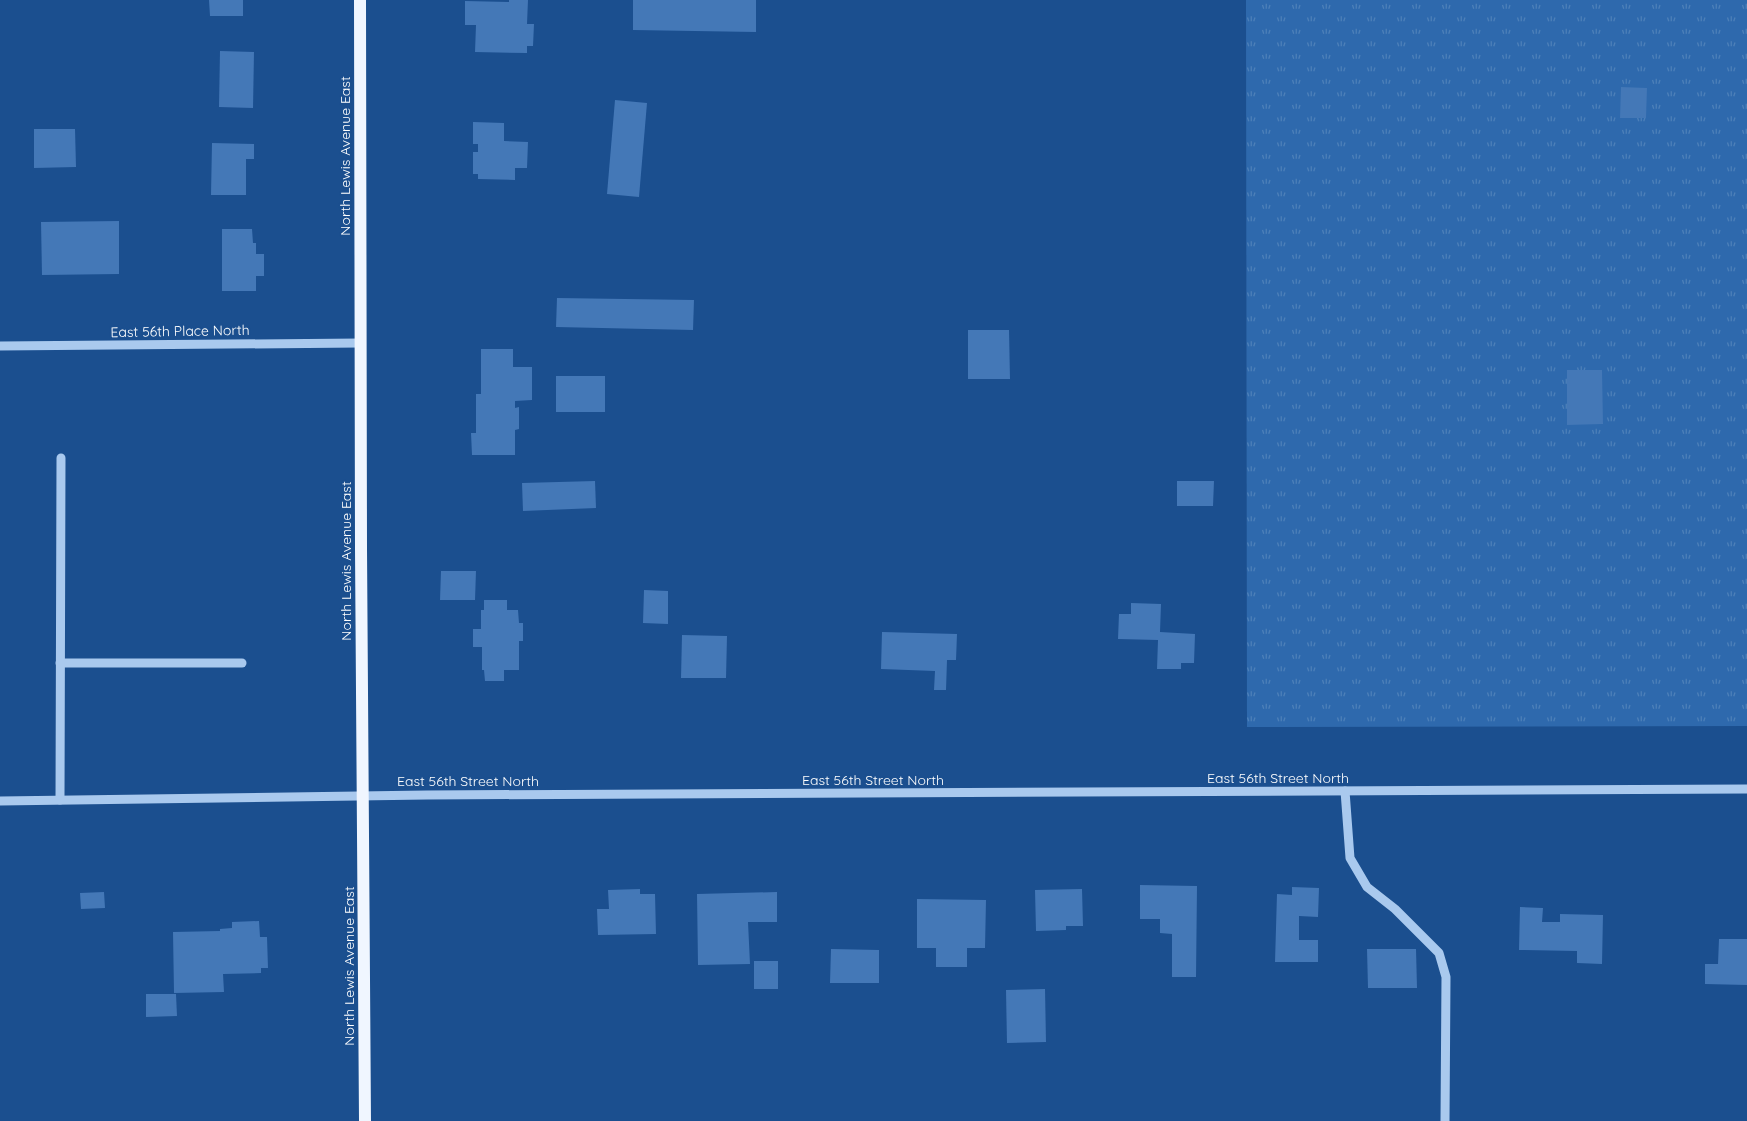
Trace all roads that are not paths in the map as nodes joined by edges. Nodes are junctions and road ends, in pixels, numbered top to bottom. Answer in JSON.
{"nodes":[{"id":1,"x":360,"y":0,"type":"edge"},
{"id":2,"x":360,"y":343,"type":"junction"},
{"id":3,"x":0,"y":346,"type":"edge"},
{"id":4,"x":61,"y":458,"type":"dead end"},
{"id":5,"x":242,"y":662,"type":"dead end"},
{"id":6,"x":60,"y":663,"type":"junction"},
{"id":7,"x":1747,"y":789,"type":"edge"},
{"id":8,"x":1345,"y":791,"type":"junction"},
{"id":9,"x":363,"y":796,"type":"junction"},
{"id":10,"x":60,"y":800,"type":"junction"},
{"id":11,"x":0,"y":801,"type":"edge"},
{"id":12,"x":365,"y":1121,"type":"edge"},
{"id":13,"x":1445,"y":1121,"type":"edge"}],
"edges":[{"from":1,"to":2,"type":"main road","name":"North Lewis Avenue East"},
{"from":2,"to":3,"type":"street","name":"East 56th Place North"},
{"from":2,"to":9,"type":"main road","name":"North Lewis Avenue East"},
{"from":4,"to":6,"type":"street"},
{"from":5,"to":6,"type":"street"},
{"from":6,"to":10,"type":"street"},
{"from":7,"to":8,"type":"street","name":"East 56th Street North"},
{"from":8,"to":9,"type":"street","name":"East 56th Street North"},
{"from":8,"to":13,"type":"street"},
{"from":9,"to":10,"type":"street","name":"East 56th Street North"},
{"from":9,"to":12,"type":"main road","name":"North Lewis Avenue East"},
{"from":10,"to":11,"type":"street","name":"East 56th Street North"}]}
